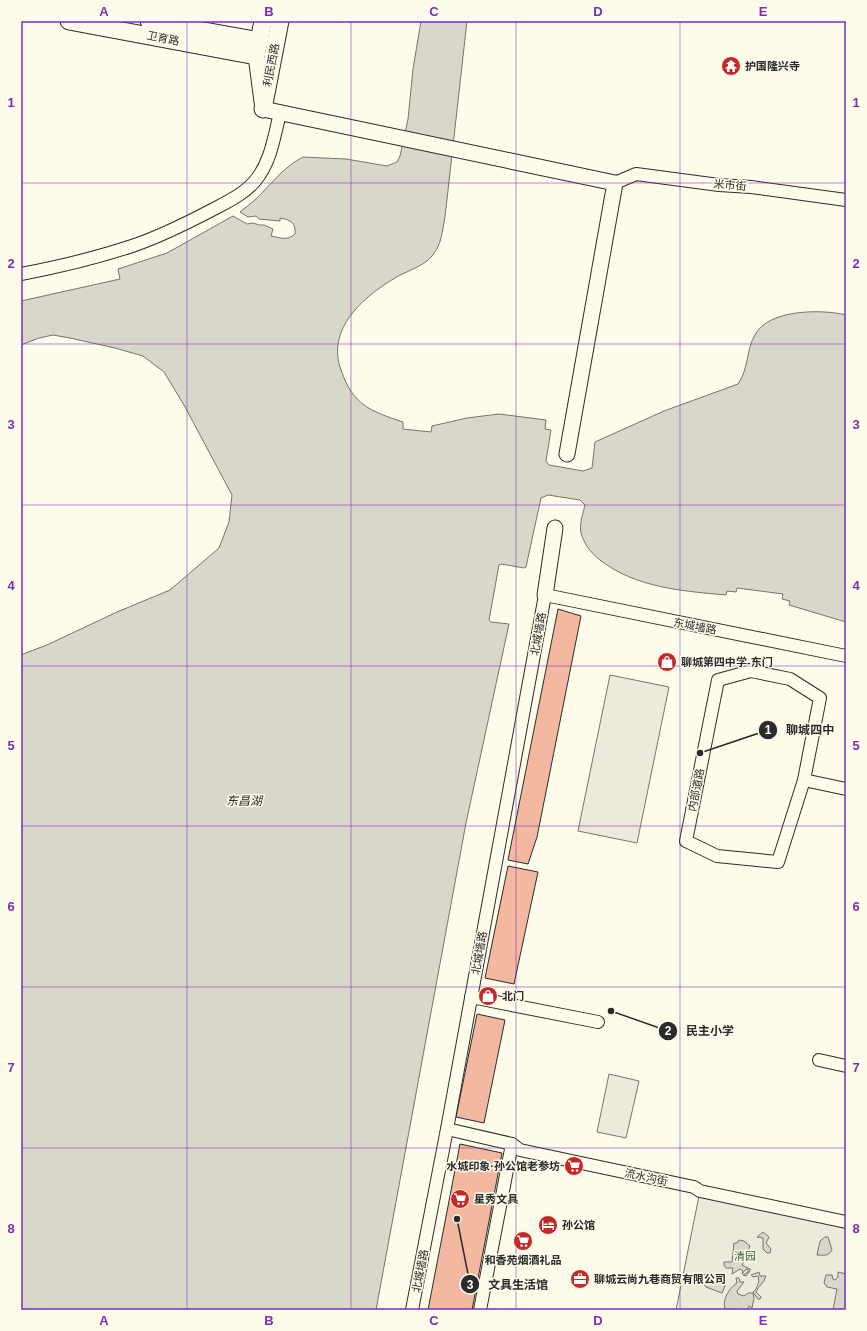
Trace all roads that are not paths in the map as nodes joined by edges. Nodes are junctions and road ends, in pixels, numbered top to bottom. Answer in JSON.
{"nodes":[{"id":1,"x":70,"y":21,"type":"edge"},
{"id":2,"x":149,"y":21,"type":"edge"},
{"id":3,"x":263,"y":21,"type":"edge"},
{"id":4,"x":280,"y":21,"type":"edge"},
{"id":5,"x":257,"y":49,"type":"junction"},
{"id":6,"x":263,"y":109,"type":"junction"},
{"id":7,"x":280,"y":113,"type":"junction"},
{"id":8,"x":615,"y":183,"type":"junction"},
{"id":9,"x":846,"y":200,"type":"edge"},
{"id":10,"x":21,"y":274,"type":"edge"},
{"id":11,"x":567,"y":454,"type":"dead end"},
{"id":12,"x":555,"y":528,"type":"dead end"},
{"id":13,"x":545,"y":595,"type":"junction"},
{"id":14,"x":846,"y":656,"type":"edge"},
{"id":15,"x":804,"y":780,"type":"junction"},
{"id":16,"x":846,"y":790,"type":"edge"},
{"id":17,"x":472,"y":997,"type":"junction"},
{"id":18,"x":598,"y":1022,"type":"dead end"},
{"id":19,"x":819,"y":1060,"type":"dead end"},
{"id":20,"x":846,"y":1066,"type":"edge"},
{"id":21,"x":447,"y":1129,"type":"junction"},
{"id":22,"x":512,"y":1144,"type":"junction"},
{"id":23,"x":846,"y":1222,"type":"edge"},
{"id":24,"x":412,"y":1310,"type":"edge"},
{"id":25,"x":480,"y":1310,"type":"edge"}],
"edges":[{"from":1,"to":5,"type":"main road","name":"卫育路"},
{"from":2,"to":5,"type":"main road","name":"卫育路"},
{"from":3,"to":5,"type":"main road","name":"利民西路"},
{"from":4,"to":6,"type":"main road","name":"利民西路"},
{"from":5,"to":6,"type":"street"},
{"from":6,"to":7,"type":"street"},
{"from":7,"to":8,"type":"street"},
{"from":7,"to":10,"type":"street"},
{"from":8,"to":9,"type":"street","name":"米市街"},
{"from":8,"to":11,"type":"street"},
{"from":12,"to":13,"type":"street"},
{"from":13,"to":14,"type":"street","name":"东城墙路"},
{"from":13,"to":17,"type":"street","name":"北城墙路"},
{"from":15,"to":15,"type":"street","name":"内部道路"},
{"from":15,"to":16,"type":"street"},
{"from":17,"to":18,"type":"street"},
{"from":17,"to":21,"type":"street","name":"北城墙路"},
{"from":19,"to":20,"type":"street"},
{"from":21,"to":22,"type":"street","name":"流水沟街"},
{"from":21,"to":24,"type":"street","name":"北城墙路"},
{"from":22,"to":23,"type":"street","name":"流水沟街"},
{"from":22,"to":25,"type":"street"}]}
